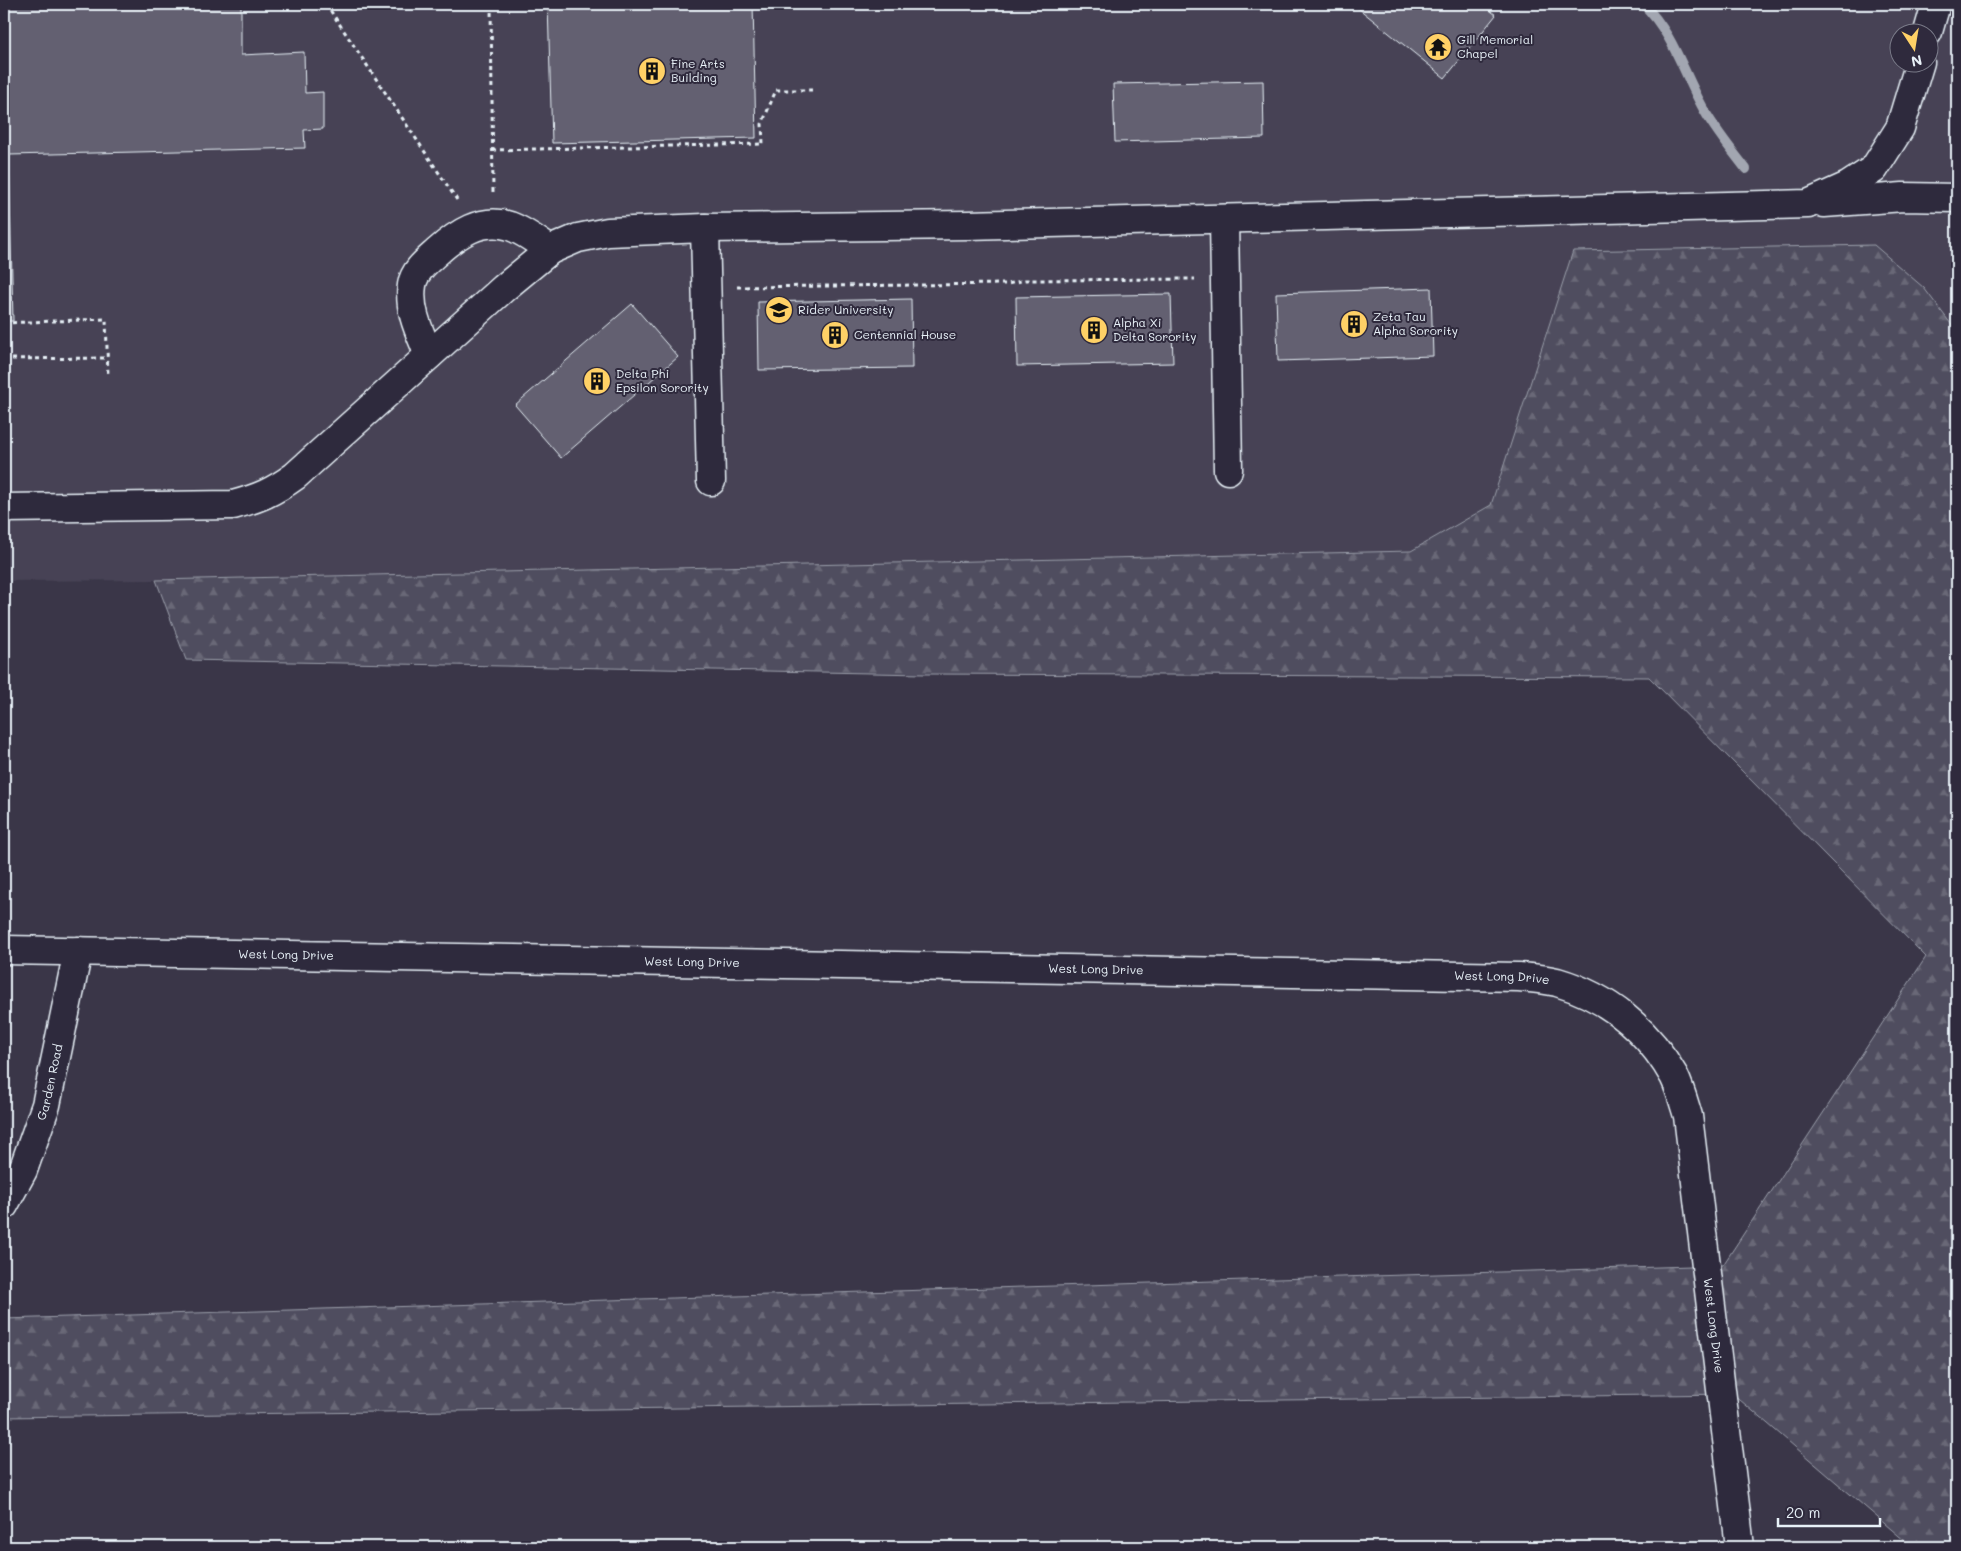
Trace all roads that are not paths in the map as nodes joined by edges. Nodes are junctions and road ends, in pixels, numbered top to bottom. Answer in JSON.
{"nodes":[{"id":1,"x":1936,"y":4,"type":"edge"},
{"id":2,"x":1931,"y":22,"type":"edge"},
{"id":3,"x":1917,"y":72,"type":"edge"},
{"id":4,"x":1957,"y":198,"type":"edge"},
{"id":5,"x":1808,"y":204,"type":"junction"},
{"id":6,"x":1224,"y":219,"type":"junction"},
{"id":7,"x":705,"y":228,"type":"junction"},
{"id":8,"x":550,"y":250,"type":"junction"},
{"id":9,"x":429,"y":355,"type":"junction"},
{"id":10,"x":1228,"y":470,"type":"dead end"},
{"id":11,"x":711,"y":481,"type":"dead end"},
{"id":12,"x":4,"y":508,"type":"edge"},
{"id":13,"x":4,"y":950,"type":"edge"},
{"id":14,"x":78,"y":951,"type":"junction"},
{"id":15,"x":4,"y":1206,"type":"edge"},
{"id":16,"x":1740,"y":1547,"type":"edge"}],
"edges":[{"from":1,"to":2,"type":"street"},
{"from":3,"to":5,"type":"street"},
{"from":4,"to":5,"type":"street"},
{"from":5,"to":6,"type":"street"},
{"from":6,"to":7,"type":"street"},
{"from":6,"to":10,"type":"street"},
{"from":7,"to":8,"type":"street"},
{"from":7,"to":11,"type":"street"},
{"from":8,"to":9,"type":"street"},
{"from":8,"to":9,"type":"street"},
{"from":9,"to":12,"type":"street"},
{"from":13,"to":14,"type":"street","name":"West Long Drive"},
{"from":14,"to":15,"type":"street","name":"Garden Road"},
{"from":14,"to":16,"type":"street","name":"West Long Drive"}]}
